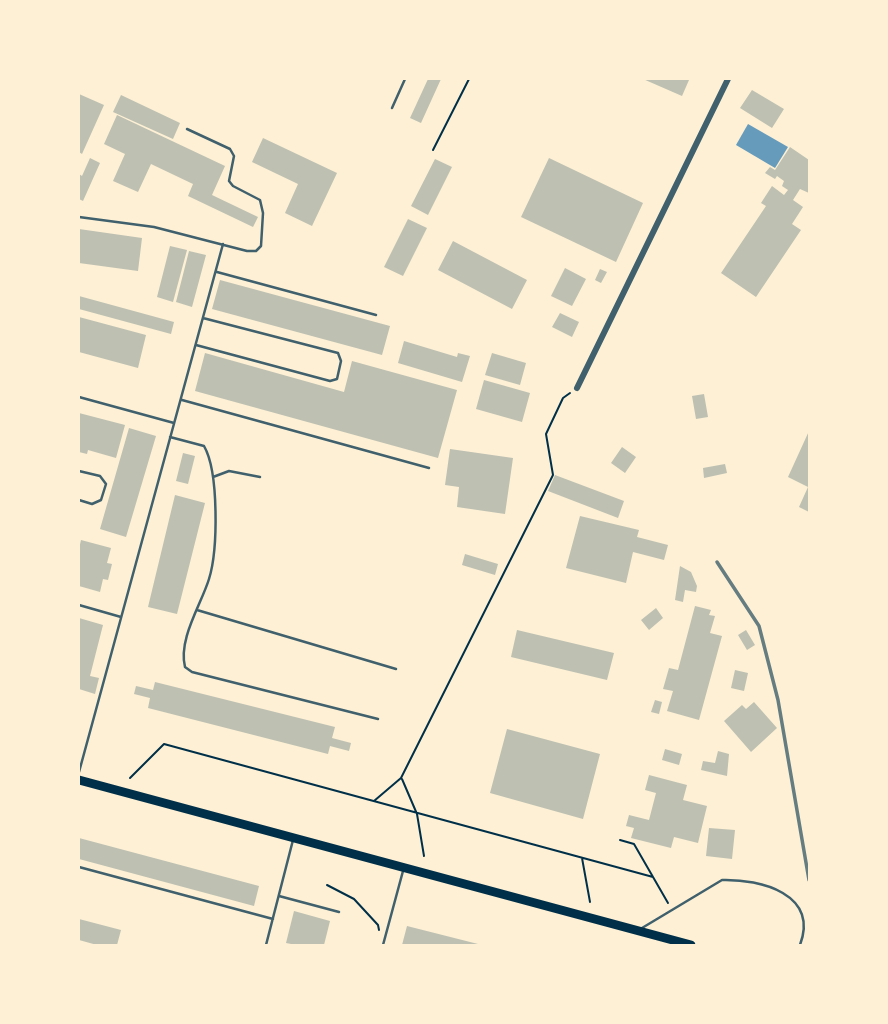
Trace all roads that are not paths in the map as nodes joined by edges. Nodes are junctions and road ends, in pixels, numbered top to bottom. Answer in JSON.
{"nodes":[{"id":1,"x":405,"y":79,"type":"edge"},
{"id":2,"x":728,"y":79,"type":"edge"},
{"id":3,"x":392,"y":108,"type":"dead end"},
{"id":4,"x":187,"y":129,"type":"dead end"},
{"id":5,"x":79,"y":217,"type":"edge"},
{"id":6,"x":223,"y":244,"type":"junction"},
{"id":7,"x":216,"y":272,"type":"junction"},
{"id":8,"x":376,"y":314,"type":"dead end"},
{"id":9,"x":203,"y":318,"type":"junction"},
{"id":10,"x":196,"y":345,"type":"junction"},
{"id":11,"x":577,"y":388,"type":"road end"},
{"id":12,"x":79,"y":397,"type":"edge"},
{"id":13,"x":181,"y":400,"type":"junction"},
{"id":14,"x":174,"y":423,"type":"junction"},
{"id":15,"x":170,"y":437,"type":"junction"},
{"id":16,"x":429,"y":468,"type":"dead end"},
{"id":17,"x":79,"y":471,"type":"edge"},
{"id":18,"x":213,"y":477,"type":"junction"},
{"id":19,"x":260,"y":477,"type":"dead end"},
{"id":20,"x":79,"y":500,"type":"edge"},
{"id":21,"x":79,"y":605,"type":"edge"},
{"id":22,"x":197,"y":610,"type":"junction"},
{"id":23,"x":121,"y":617,"type":"junction"},
{"id":24,"x":396,"y":668,"type":"dead end"},
{"id":25,"x":378,"y":719,"type":"dead end"},
{"id":26,"x":79,"y":772,"type":"edge"},
{"id":27,"x":79,"y":780,"type":"edge"},
{"id":28,"x":294,"y":838,"type":"junction"},
{"id":29,"x":79,"y":867,"type":"edge"},
{"id":30,"x":404,"y":867,"type":"junction"},
{"id":31,"x":279,"y":896,"type":"junction"},
{"id":32,"x":339,"y":912,"type":"dead end"},
{"id":33,"x":273,"y":919,"type":"junction"},
{"id":34,"x":639,"y":930,"type":"junction"},
{"id":35,"x":266,"y":945,"type":"edge"},
{"id":36,"x":383,"y":945,"type":"edge"},
{"id":37,"x":691,"y":945,"type":"edge"},
{"id":38,"x":800,"y":945,"type":"edge"}],
"edges":[{"from":1,"to":3,"type":"lane"},
{"from":2,"to":11,"type":"street"},
{"from":4,"to":6,"type":"lane"},
{"from":5,"to":6,"type":"lane"},
{"from":6,"to":7,"type":"lane"},
{"from":7,"to":8,"type":"lane"},
{"from":7,"to":9,"type":"lane"},
{"from":9,"to":10,"type":"lane"},
{"from":9,"to":10,"type":"lane"},
{"from":10,"to":13,"type":"lane"},
{"from":12,"to":14,"type":"lane"},
{"from":13,"to":14,"type":"lane"},
{"from":13,"to":16,"type":"lane"},
{"from":14,"to":15,"type":"lane"},
{"from":15,"to":18,"type":"lane"},
{"from":15,"to":23,"type":"lane"},
{"from":17,"to":20,"type":"lane"},
{"from":18,"to":19,"type":"lane"},
{"from":18,"to":22,"type":"lane"},
{"from":21,"to":23,"type":"lane"},
{"from":22,"to":24,"type":"lane"},
{"from":22,"to":25,"type":"lane"},
{"from":23,"to":26,"type":"lane"},
{"from":27,"to":28,"type":"main road"},
{"from":28,"to":30,"type":"main road"},
{"from":28,"to":31,"type":"lane"},
{"from":29,"to":33,"type":"lane"},
{"from":30,"to":34,"type":"main road"},
{"from":30,"to":36,"type":"lane"},
{"from":31,"to":32,"type":"lane"},
{"from":31,"to":33,"type":"lane"},
{"from":33,"to":35,"type":"lane"},
{"from":34,"to":37,"type":"main road"},
{"from":34,"to":38,"type":"lane"}]}
